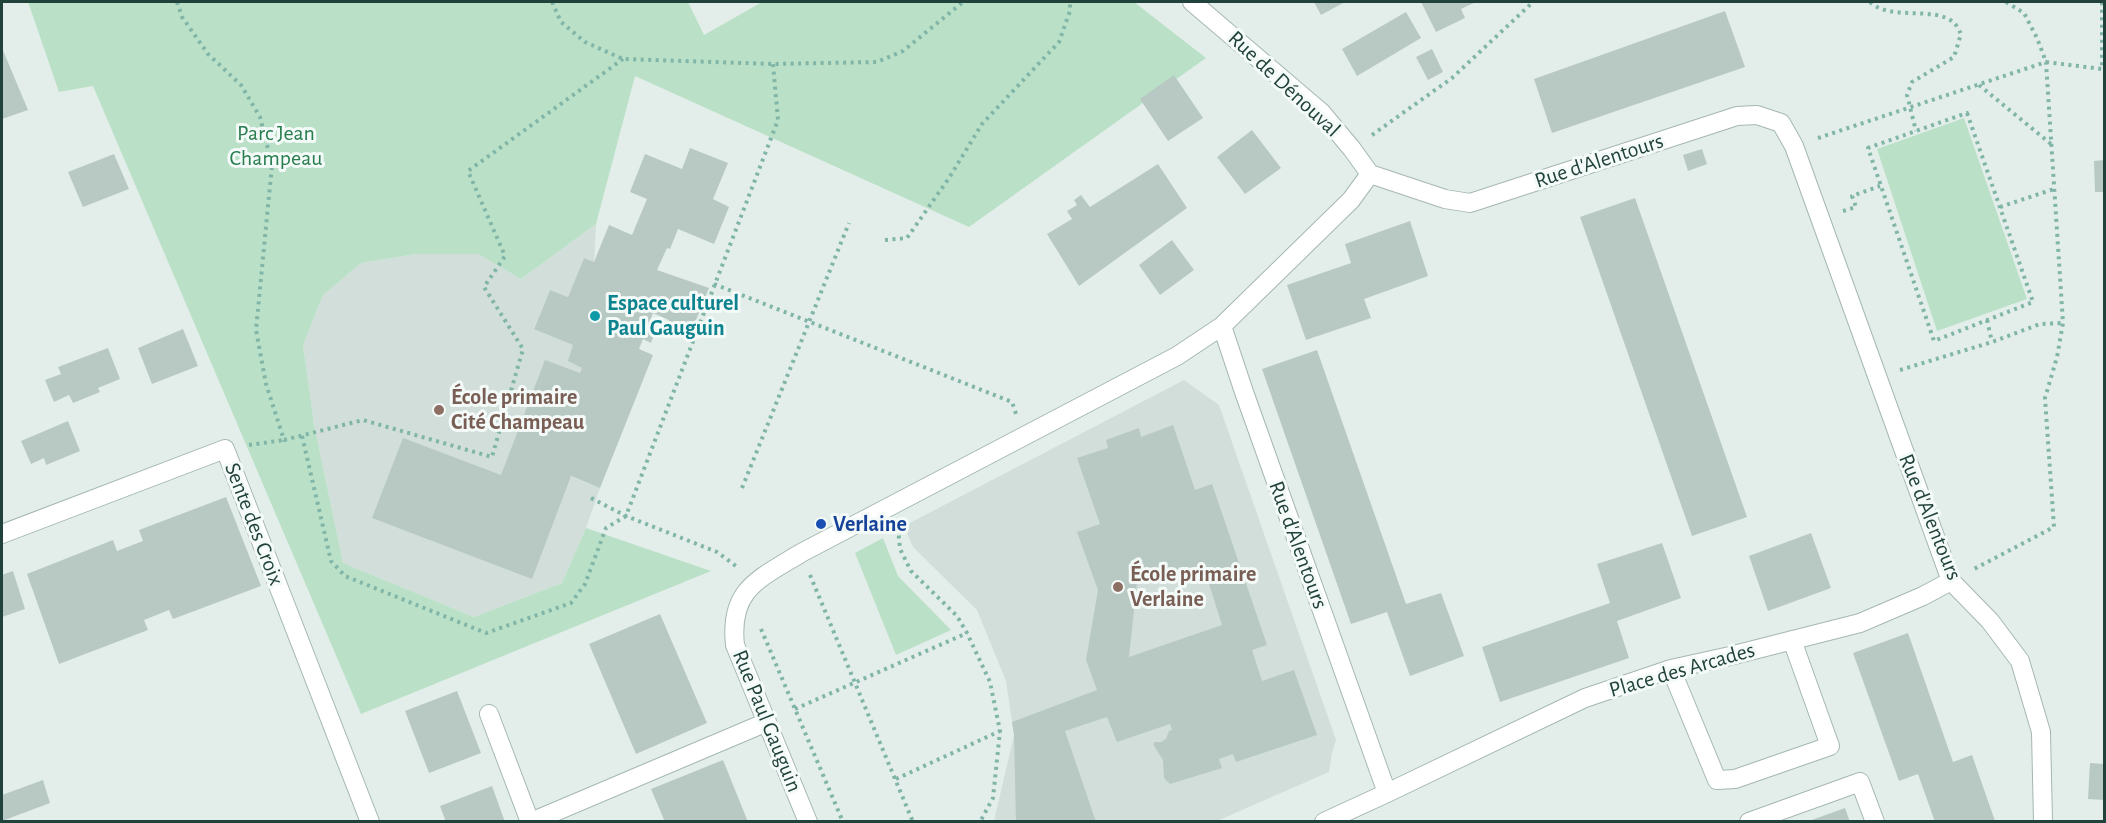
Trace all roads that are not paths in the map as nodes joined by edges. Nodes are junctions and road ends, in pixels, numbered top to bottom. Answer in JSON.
{"nodes":[{"id":1,"x":1193,"y":2,"type":"edge"},
{"id":2,"x":1370,"y":174,"type":"junction"},
{"id":3,"x":1222,"y":326,"type":"junction"},
{"id":4,"x":2,"y":534,"type":"edge"},
{"id":5,"x":1951,"y":582,"type":"junction"},
{"id":6,"x":1792,"y":640,"type":"junction"},
{"id":7,"x":1671,"y":669,"type":"junction"},
{"id":8,"x":489,"y":714,"type":"dead end"},
{"id":9,"x":767,"y":722,"type":"junction"},
{"id":10,"x":1388,"y":793,"type":"junction"},
{"id":11,"x":370,"y":822,"type":"edge"},
{"id":12,"x":530,"y":822,"type":"edge"},
{"id":13,"x":808,"y":822,"type":"edge"},
{"id":14,"x":1324,"y":822,"type":"edge"},
{"id":15,"x":1749,"y":822,"type":"edge"},
{"id":16,"x":1875,"y":822,"type":"edge"},
{"id":17,"x":2043,"y":822,"type":"edge"}],
"edges":[{"from":1,"to":2,"type":"street","name":"Rue de Dénouval"},
{"from":2,"to":3,"type":"street"},
{"from":2,"to":5,"type":"street","name":"Rue d'Alentours"},
{"from":3,"to":9,"type":"street","name":"Rue Paul Gauguin"},
{"from":3,"to":10,"type":"street","name":"Rue d'Alentours"},
{"from":4,"to":11,"type":"street","name":"Sente des Croix"},
{"from":5,"to":6,"type":"street","name":"Place des Arcades"},
{"from":5,"to":17,"type":"street","name":"Rue d'Alentours"},
{"from":6,"to":7,"type":"street","name":"Place des Arcades"},
{"from":6,"to":7,"type":"street"},
{"from":7,"to":10,"type":"street","name":"Place des Arcades"},
{"from":8,"to":12,"type":"street"},
{"from":9,"to":12,"type":"street"},
{"from":9,"to":13,"type":"street","name":"Rue Paul Gauguin"},
{"from":10,"to":14,"type":"street","name":"Place des Arcades"},
{"from":15,"to":16,"type":"street"}]}
